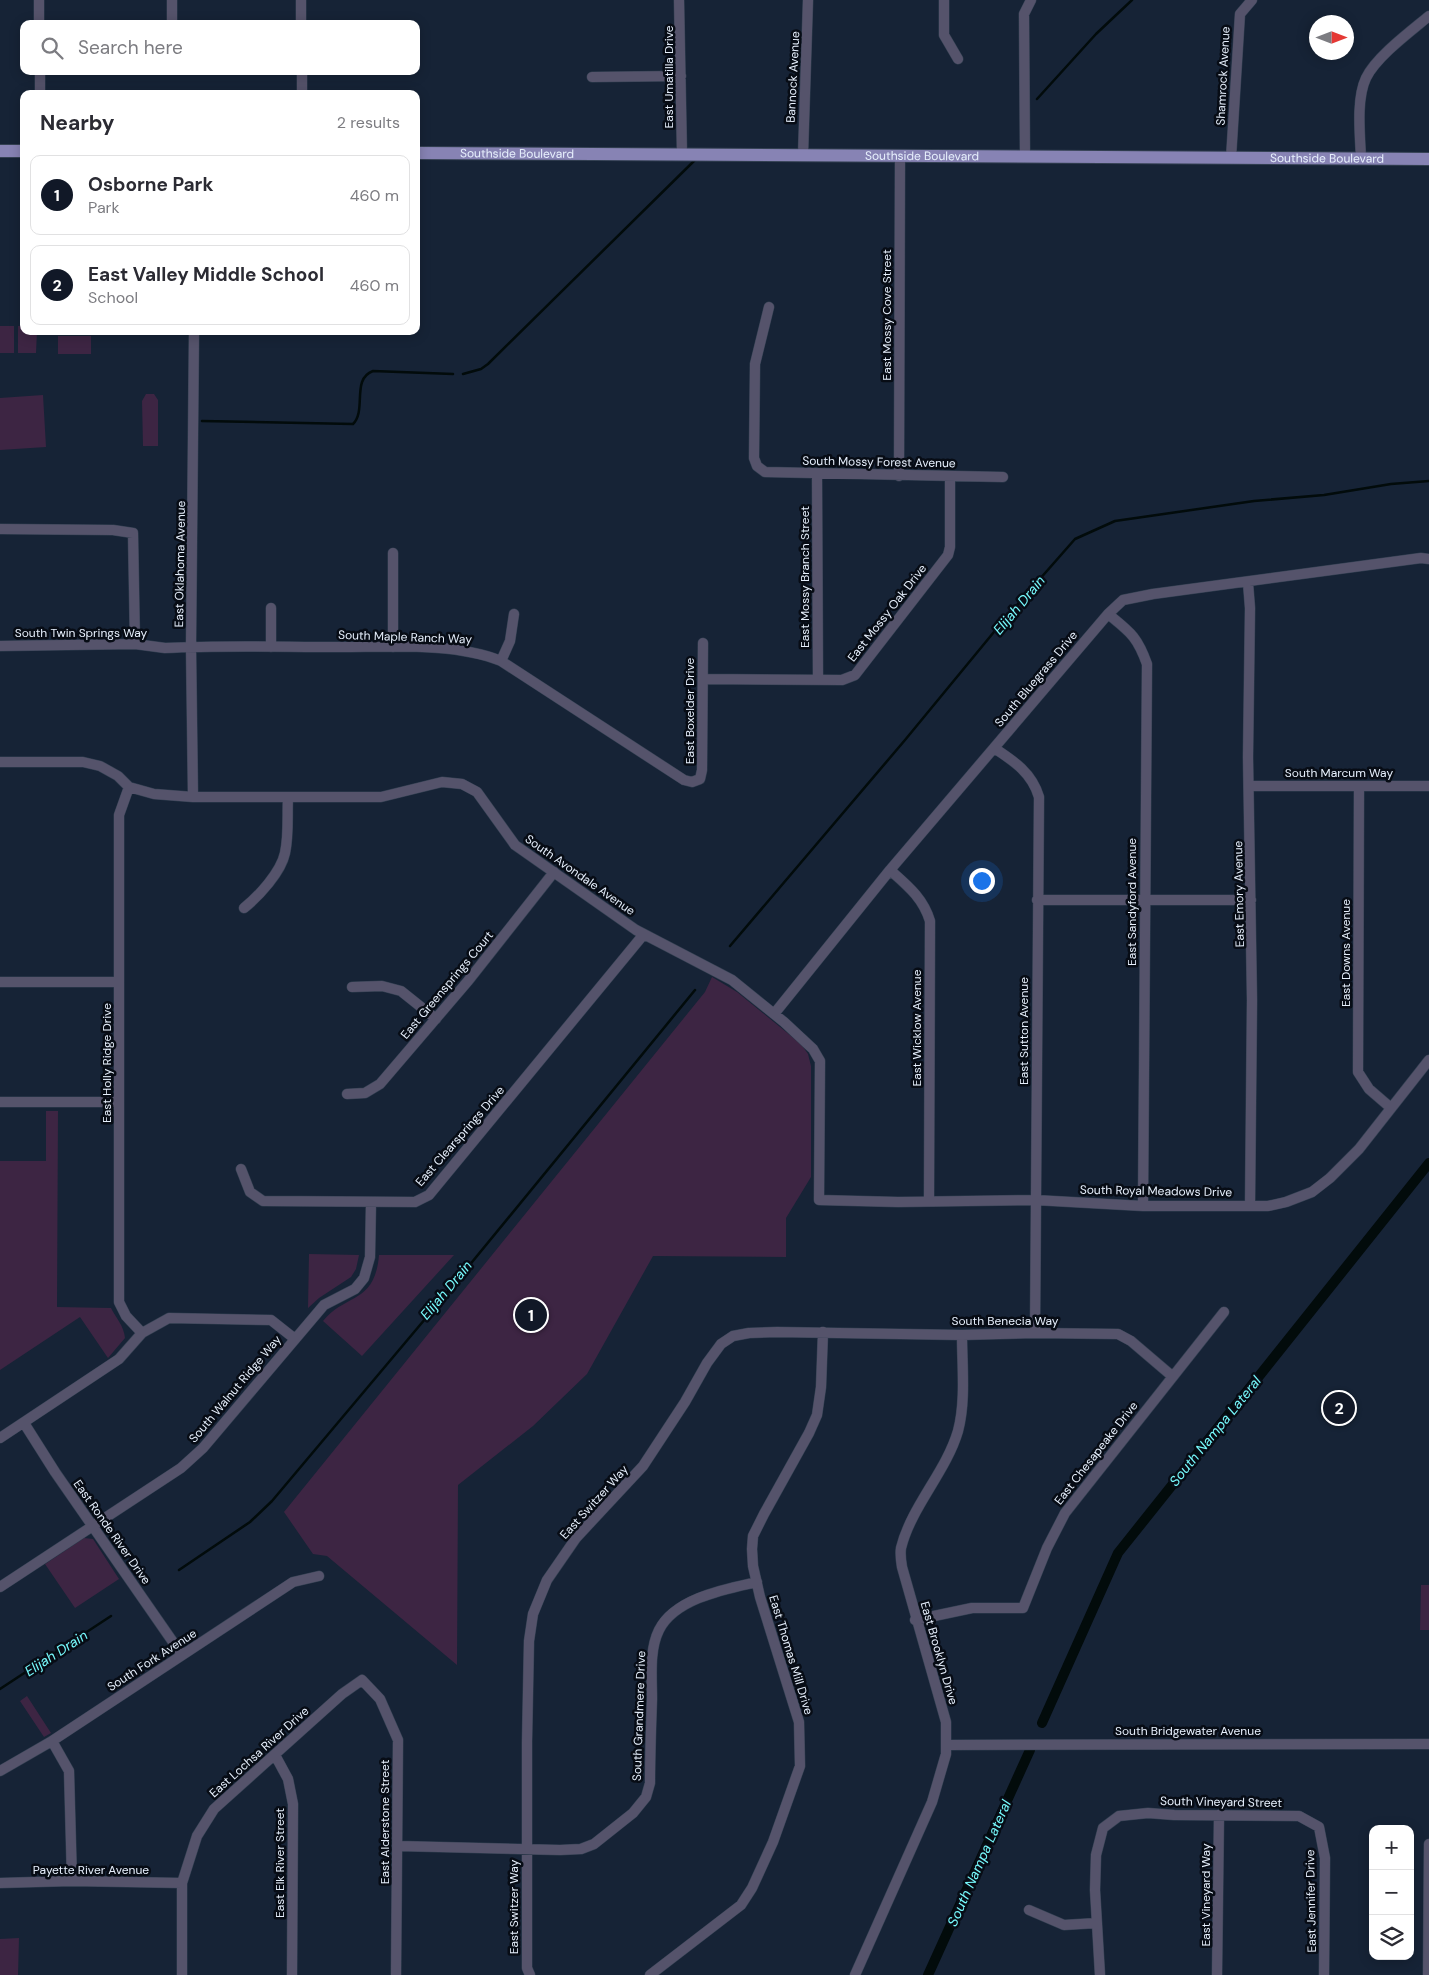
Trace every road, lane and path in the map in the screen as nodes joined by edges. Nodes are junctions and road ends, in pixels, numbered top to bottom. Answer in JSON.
{"nodes":[{"id":1,"x":39,"y":0,"type":"edge"},
{"id":2,"x":172,"y":0,"type":"edge"},
{"id":3,"x":301,"y":0,"type":"edge"},
{"id":4,"x":679,"y":0,"type":"edge"},
{"id":5,"x":808,"y":0,"type":"edge"},
{"id":6,"x":944,"y":0,"type":"edge"},
{"id":7,"x":1031,"y":0,"type":"edge"},
{"id":8,"x":1252,"y":0,"type":"edge"},
{"id":9,"x":1429,"y":16,"type":"edge"},
{"id":10,"x":39,"y":20,"type":"edge"},
{"id":11,"x":172,"y":20,"type":"edge"},
{"id":12,"x":302,"y":20,"type":"edge"},
{"id":13,"x":958,"y":59,"type":"dead end"},
{"id":14,"x":40,"y":75,"type":"edge"},
{"id":15,"x":302,"y":75,"type":"edge"},
{"id":16,"x":681,"y":76,"type":"junction"},
{"id":17,"x":592,"y":77,"type":"dead end"},
{"id":18,"x":40,"y":90,"type":"edge"},
{"id":19,"x":302,"y":90,"type":"edge"},
{"id":20,"x":0,"y":151,"type":"edge"},
{"id":21,"x":20,"y":151,"type":"edge"},
{"id":22,"x":420,"y":153,"type":"edge"},
{"id":23,"x":682,"y":154,"type":"junction"},
{"id":24,"x":803,"y":154,"type":"junction"},
{"id":25,"x":900,"y":155,"type":"junction"},
{"id":26,"x":1025,"y":156,"type":"junction"},
{"id":27,"x":1231,"y":158,"type":"junction"},
{"id":28,"x":1360,"y":158,"type":"junction"},
{"id":29,"x":1429,"y":159,"type":"edge"},
{"id":30,"x":769,"y":307,"type":"dead end"},
{"id":31,"x":194,"y":335,"type":"edge"},
{"id":32,"x":817,"y":474,"type":"junction"},
{"id":33,"x":899,"y":476,"type":"junction"},
{"id":34,"x":950,"y":477,"type":"junction"},
{"id":35,"x":1003,"y":477,"type":"dead end"},
{"id":36,"x":0,"y":530,"type":"edge"},
{"id":37,"x":394,"y":554,"type":"dead end"},
{"id":38,"x":1429,"y":559,"type":"edge"},
{"id":39,"x":1248,"y":583,"type":"junction"},
{"id":40,"x":270,"y":608,"type":"dead end"},
{"id":41,"x":514,"y":614,"type":"dead end"},
{"id":42,"x":1108,"y":614,"type":"junction"},
{"id":43,"x":703,"y":643,"type":"dead end"},
{"id":44,"x":135,"y":644,"type":"junction"},
{"id":45,"x":0,"y":646,"type":"edge"},
{"id":46,"x":191,"y":647,"type":"junction"},
{"id":47,"x":270,"y":647,"type":"junction"},
{"id":48,"x":394,"y":647,"type":"junction"},
{"id":49,"x":501,"y":660,"type":"junction"},
{"id":50,"x":703,"y":679,"type":"junction"},
{"id":51,"x":818,"y":680,"type":"junction"},
{"id":52,"x":994,"y":748,"type":"junction"},
{"id":53,"x":0,"y":762,"type":"edge"},
{"id":54,"x":700,"y":779,"type":"joint"},
{"id":55,"x":1249,"y":786,"type":"junction"},
{"id":56,"x":1359,"y":786,"type":"junction"},
{"id":57,"x":1429,"y":786,"type":"edge"},
{"id":58,"x":129,"y":787,"type":"junction"},
{"id":59,"x":193,"y":797,"type":"junction"},
{"id":60,"x":288,"y":798,"type":"junction"},
{"id":61,"x":890,"y":870,"type":"junction"},
{"id":62,"x":554,"y":872,"type":"junction"},
{"id":63,"x":1037,"y":900,"type":"junction"},
{"id":64,"x":1144,"y":900,"type":"junction"},
{"id":65,"x":1251,"y":900,"type":"junction"},
{"id":66,"x":244,"y":908,"type":"dead end"},
{"id":67,"x":644,"y":934,"type":"junction"},
{"id":68,"x":0,"y":982,"type":"edge"},
{"id":69,"x":119,"y":982,"type":"junction"},
{"id":70,"x":352,"y":987,"type":"dead end"},
{"id":71,"x":774,"y":1014,"type":"junction"},
{"id":72,"x":436,"y":1019,"type":"junction"},
{"id":73,"x":1429,"y":1060,"type":"edge"},
{"id":74,"x":347,"y":1094,"type":"dead end"},
{"id":75,"x":0,"y":1102,"type":"edge"},
{"id":76,"x":119,"y":1102,"type":"junction"},
{"id":77,"x":1391,"y":1108,"type":"junction"},
{"id":78,"x":241,"y":1169,"type":"dead end"},
{"id":79,"x":820,"y":1200,"type":"joint"},
{"id":80,"x":1036,"y":1200,"type":"junction"},
{"id":81,"x":929,"y":1201,"type":"junction"},
{"id":82,"x":371,"y":1202,"type":"junction"},
{"id":83,"x":1143,"y":1206,"type":"junction"},
{"id":84,"x":1250,"y":1206,"type":"junction"},
{"id":85,"x":1224,"y":1312,"type":"dead end"},
{"id":86,"x":823,"y":1332,"type":"junction"},
{"id":87,"x":142,"y":1333,"type":"junction"},
{"id":88,"x":1035,"y":1333,"type":"junction"},
{"id":89,"x":962,"y":1335,"type":"junction"},
{"id":90,"x":295,"y":1338,"type":"junction"},
{"id":91,"x":1172,"y":1376,"type":"junction"},
{"id":92,"x":24,"y":1423,"type":"junction"},
{"id":93,"x":0,"y":1438,"type":"edge"},
{"id":94,"x":93,"y":1526,"type":"junction"},
{"id":95,"x":319,"y":1576,"type":"dead end"},
{"id":96,"x":756,"y":1582,"type":"junction"},
{"id":97,"x":0,"y":1587,"type":"edge"},
{"id":98,"x":915,"y":1620,"type":"junction"},
{"id":99,"x":182,"y":1655,"type":"junction"},
{"id":100,"x":362,"y":1680,"type":"joint"},
{"id":101,"x":52,"y":1741,"type":"junction"},
{"id":102,"x":1429,"y":1744,"type":"edge"},
{"id":103,"x":946,"y":1745,"type":"junction"},
{"id":104,"x":275,"y":1755,"type":"junction"},
{"id":105,"x":0,"y":1771,"type":"edge"},
{"id":106,"x":1219,"y":1815,"type":"junction"},
{"id":107,"x":1320,"y":1827,"type":"joint"},
{"id":108,"x":1429,"y":1844,"type":"edge"},
{"id":109,"x":398,"y":1846,"type":"junction"},
{"id":110,"x":526,"y":1850,"type":"junction"},
{"id":111,"x":72,"y":1881,"type":"junction"},
{"id":112,"x":182,"y":1882,"type":"junction"},
{"id":113,"x":0,"y":1884,"type":"edge"},
{"id":114,"x":1029,"y":1910,"type":"dead end"},
{"id":115,"x":1098,"y":1923,"type":"junction"},
{"id":116,"x":182,"y":1975,"type":"edge"},
{"id":117,"x":292,"y":1975,"type":"edge"},
{"id":118,"x":396,"y":1975,"type":"edge"},
{"id":119,"x":530,"y":1975,"type":"edge"},
{"id":120,"x":650,"y":1975,"type":"edge"},
{"id":121,"x":855,"y":1975,"type":"edge"},
{"id":122,"x":1100,"y":1975,"type":"edge"},
{"id":123,"x":1216,"y":1975,"type":"edge"},
{"id":124,"x":1324,"y":1975,"type":"edge"},
{"id":125,"x":1428,"y":1975,"type":"edge"}],
"edges":[{"from":1,"to":10,"type":"street"},
{"from":2,"to":11,"type":"street"},
{"from":3,"to":12,"type":"street"},
{"from":4,"to":16,"type":"street","name":"East Umatilla Drive"},
{"from":5,"to":24,"type":"street","name":"Bannock Avenue"},
{"from":6,"to":13,"type":"street"},
{"from":7,"to":26,"type":"street"},
{"from":8,"to":27,"type":"street","name":"Shamrock Avenue"},
{"from":9,"to":28,"type":"street"},
{"from":14,"to":18,"type":"street"},
{"from":15,"to":19,"type":"street"},
{"from":16,"to":17,"type":"street"},
{"from":16,"to":23,"type":"street","name":"East Umatilla Drive"},
{"from":20,"to":21,"type":"main road"},
{"from":22,"to":23,"type":"main road","name":"Southside Boulevard"},
{"from":23,"to":24,"type":"main road","name":"Southside Boulevard"},
{"from":24,"to":25,"type":"main road","name":"Southside Boulevard"},
{"from":25,"to":26,"type":"main road","name":"Southside Boulevard"},
{"from":25,"to":33,"type":"street","name":"East Mossy Cove Street"},
{"from":26,"to":27,"type":"main road","name":"Southside Boulevard"},
{"from":27,"to":28,"type":"main road","name":"Southside Boulevard"},
{"from":28,"to":29,"type":"main road","name":"Southside Boulevard"},
{"from":30,"to":32,"type":"street","name":"South Mossy Forest Avenue"},
{"from":31,"to":46,"type":"street","name":"East Oklahoma Avenue"},
{"from":32,"to":33,"type":"street","name":"South Mossy Forest Avenue"},
{"from":32,"to":51,"type":"street","name":"East Mossy Branch Street"},
{"from":33,"to":34,"type":"street","name":"South Mossy Forest Avenue"},
{"from":34,"to":35,"type":"street","name":"South Mossy Forest Avenue"},
{"from":34,"to":51,"type":"street","name":"East Mossy Oak Drive"},
{"from":36,"to":44,"type":"street"},
{"from":37,"to":48,"type":"street"},
{"from":38,"to":39,"type":"street","name":"South Bluegrass Drive"},
{"from":39,"to":42,"type":"street","name":"South Bluegrass Drive"},
{"from":39,"to":55,"type":"street","name":"East Emory Avenue"},
{"from":40,"to":47,"type":"street"},
{"from":41,"to":49,"type":"street"},
{"from":42,"to":52,"type":"street","name":"South Bluegrass Drive"},
{"from":42,"to":64,"type":"street","name":"East Sandyford Avenue"},
{"from":43,"to":50,"type":"street","name":"East Boxelder Drive"},
{"from":44,"to":45,"type":"street","name":"South Twin Springs Way"},
{"from":44,"to":46,"type":"street","name":"South Twin Springs Way"},
{"from":46,"to":47,"type":"street","name":"South Maple Ranch Way"},
{"from":46,"to":59,"type":"street","name":"East Oklahoma Avenue"},
{"from":47,"to":48,"type":"street","name":"South Maple Ranch Way"},
{"from":48,"to":49,"type":"street","name":"South Maple Ranch Way"},
{"from":49,"to":54,"type":"street","name":"South Maple Ranch Way"},
{"from":50,"to":51,"type":"street","name":"East Mossy Oak Drive"},
{"from":50,"to":54,"type":"street","name":"East Boxelder Drive"},
{"from":52,"to":61,"type":"street","name":"South Bluegrass Drive"},
{"from":52,"to":63,"type":"street","name":"East Sutton Avenue"},
{"from":53,"to":58,"type":"street","name":"South Avondale Avenue"},
{"from":55,"to":56,"type":"street","name":"South Marcum Way"},
{"from":55,"to":65,"type":"street","name":"East Emory Avenue"},
{"from":56,"to":57,"type":"street","name":"South Marcum Way"},
{"from":56,"to":77,"type":"street","name":"East Downs Avenue"},
{"from":58,"to":59,"type":"street","name":"South Avondale Avenue"},
{"from":58,"to":69,"type":"street","name":"East Holly Ridge Drive"},
{"from":59,"to":60,"type":"street","name":"South Avondale Avenue"},
{"from":60,"to":62,"type":"street","name":"South Avondale Avenue"},
{"from":60,"to":66,"type":"street"},
{"from":61,"to":71,"type":"street","name":"South Bluegrass Drive"},
{"from":61,"to":81,"type":"street","name":"East Wicklow Avenue"},
{"from":62,"to":67,"type":"street","name":"South Avondale Avenue"},
{"from":62,"to":72,"type":"street","name":"East Greensprings Court"},
{"from":63,"to":64,"type":"street"},
{"from":63,"to":80,"type":"street","name":"East Sutton Avenue"},
{"from":64,"to":65,"type":"street"},
{"from":64,"to":83,"type":"street","name":"East Sandyford Avenue"},
{"from":65,"to":84,"type":"street","name":"East Emory Avenue"},
{"from":67,"to":71,"type":"street","name":"South Avondale Avenue"},
{"from":67,"to":82,"type":"street","name":"East Clearsprings Drive"},
{"from":68,"to":69,"type":"street"},
{"from":69,"to":76,"type":"street","name":"East Holly Ridge Drive"},
{"from":70,"to":72,"type":"street"},
{"from":71,"to":79,"type":"street","name":"South Avondale Avenue"},
{"from":72,"to":74,"type":"street","name":"East Greensprings Court"},
{"from":73,"to":77,"type":"street","name":"South Royal Meadows Drive"},
{"from":75,"to":76,"type":"street"},
{"from":76,"to":87,"type":"street","name":"East Holly Ridge Drive"},
{"from":77,"to":84,"type":"street","name":"South Royal Meadows Drive"},
{"from":78,"to":82,"type":"street","name":"East Clearsprings Drive"},
{"from":79,"to":81,"type":"street","name":"South Royal Meadows Drive"},
{"from":80,"to":81,"type":"street","name":"South Royal Meadows Drive"},
{"from":80,"to":83,"type":"street","name":"South Royal Meadows Drive"},
{"from":80,"to":88,"type":"street","name":"East Sutton Avenue"},
{"from":82,"to":90,"type":"street","name":"South Walnut Ridge Way"},
{"from":83,"to":84,"type":"street","name":"South Royal Meadows Drive"},
{"from":85,"to":91,"type":"street","name":"East Chesapeake Drive"},
{"from":86,"to":89,"type":"street","name":"South Benecia Way"},
{"from":86,"to":96,"type":"street","name":"East Thomas Mill Drive"},
{"from":86,"to":110,"type":"street","name":"East Switzer Way"},
{"from":87,"to":90,"type":"street"},
{"from":87,"to":92,"type":"street"},
{"from":88,"to":89,"type":"street","name":"South Benecia Way"},
{"from":88,"to":91,"type":"street","name":"South Benecia Way"},
{"from":89,"to":98,"type":"street","name":"East Brooklyn Drive"},
{"from":90,"to":94,"type":"street","name":"South Walnut Ridge Way"},
{"from":91,"to":98,"type":"street","name":"East Chesapeake Drive"},
{"from":92,"to":93,"type":"street"},
{"from":92,"to":94,"type":"street","name":"East Ronde River Drive"},
{"from":94,"to":97,"type":"street","name":"South Walnut Ridge Way"},
{"from":94,"to":99,"type":"street","name":"East Ronde River Drive"},
{"from":95,"to":99,"type":"street","name":"South Fork Avenue"},
{"from":96,"to":110,"type":"street","name":"South Grandmere Drive"},
{"from":96,"to":120,"type":"street","name":"East Thomas Mill Drive"},
{"from":98,"to":103,"type":"street","name":"East Brooklyn Drive"},
{"from":99,"to":101,"type":"street","name":"South Fork Avenue"},
{"from":100,"to":104,"type":"street","name":"East Lochsa River Drive"},
{"from":100,"to":109,"type":"street","name":"East Alderstone Street"},
{"from":101,"to":105,"type":"street","name":"South Fork Avenue"},
{"from":101,"to":111,"type":"street"},
{"from":102,"to":103,"type":"street","name":"South Bridgewater Avenue"},
{"from":103,"to":121,"type":"street","name":"East Brooklyn Drive"},
{"from":104,"to":112,"type":"street","name":"East Lochsa River Drive"},
{"from":104,"to":117,"type":"street","name":"East Elk River Street"},
{"from":106,"to":107,"type":"street","name":"South Vineyard Street"},
{"from":106,"to":115,"type":"street","name":"South Vineyard Street"},
{"from":106,"to":123,"type":"street","name":"East Vineyard Way"},
{"from":107,"to":124,"type":"street","name":"East Jennifer Drive"},
{"from":108,"to":125,"type":"street"},
{"from":109,"to":110,"type":"street","name":"South Grandmere Drive"},
{"from":109,"to":118,"type":"street","name":"East Alderstone Street"},
{"from":110,"to":119,"type":"street","name":"East Switzer Way"},
{"from":111,"to":112,"type":"street","name":"Payette River Avenue"},
{"from":111,"to":113,"type":"street","name":"Payette River Avenue"},
{"from":112,"to":116,"type":"street","name":"East Lochsa River Drive"},
{"from":114,"to":115,"type":"street"},
{"from":115,"to":122,"type":"street"}]}
